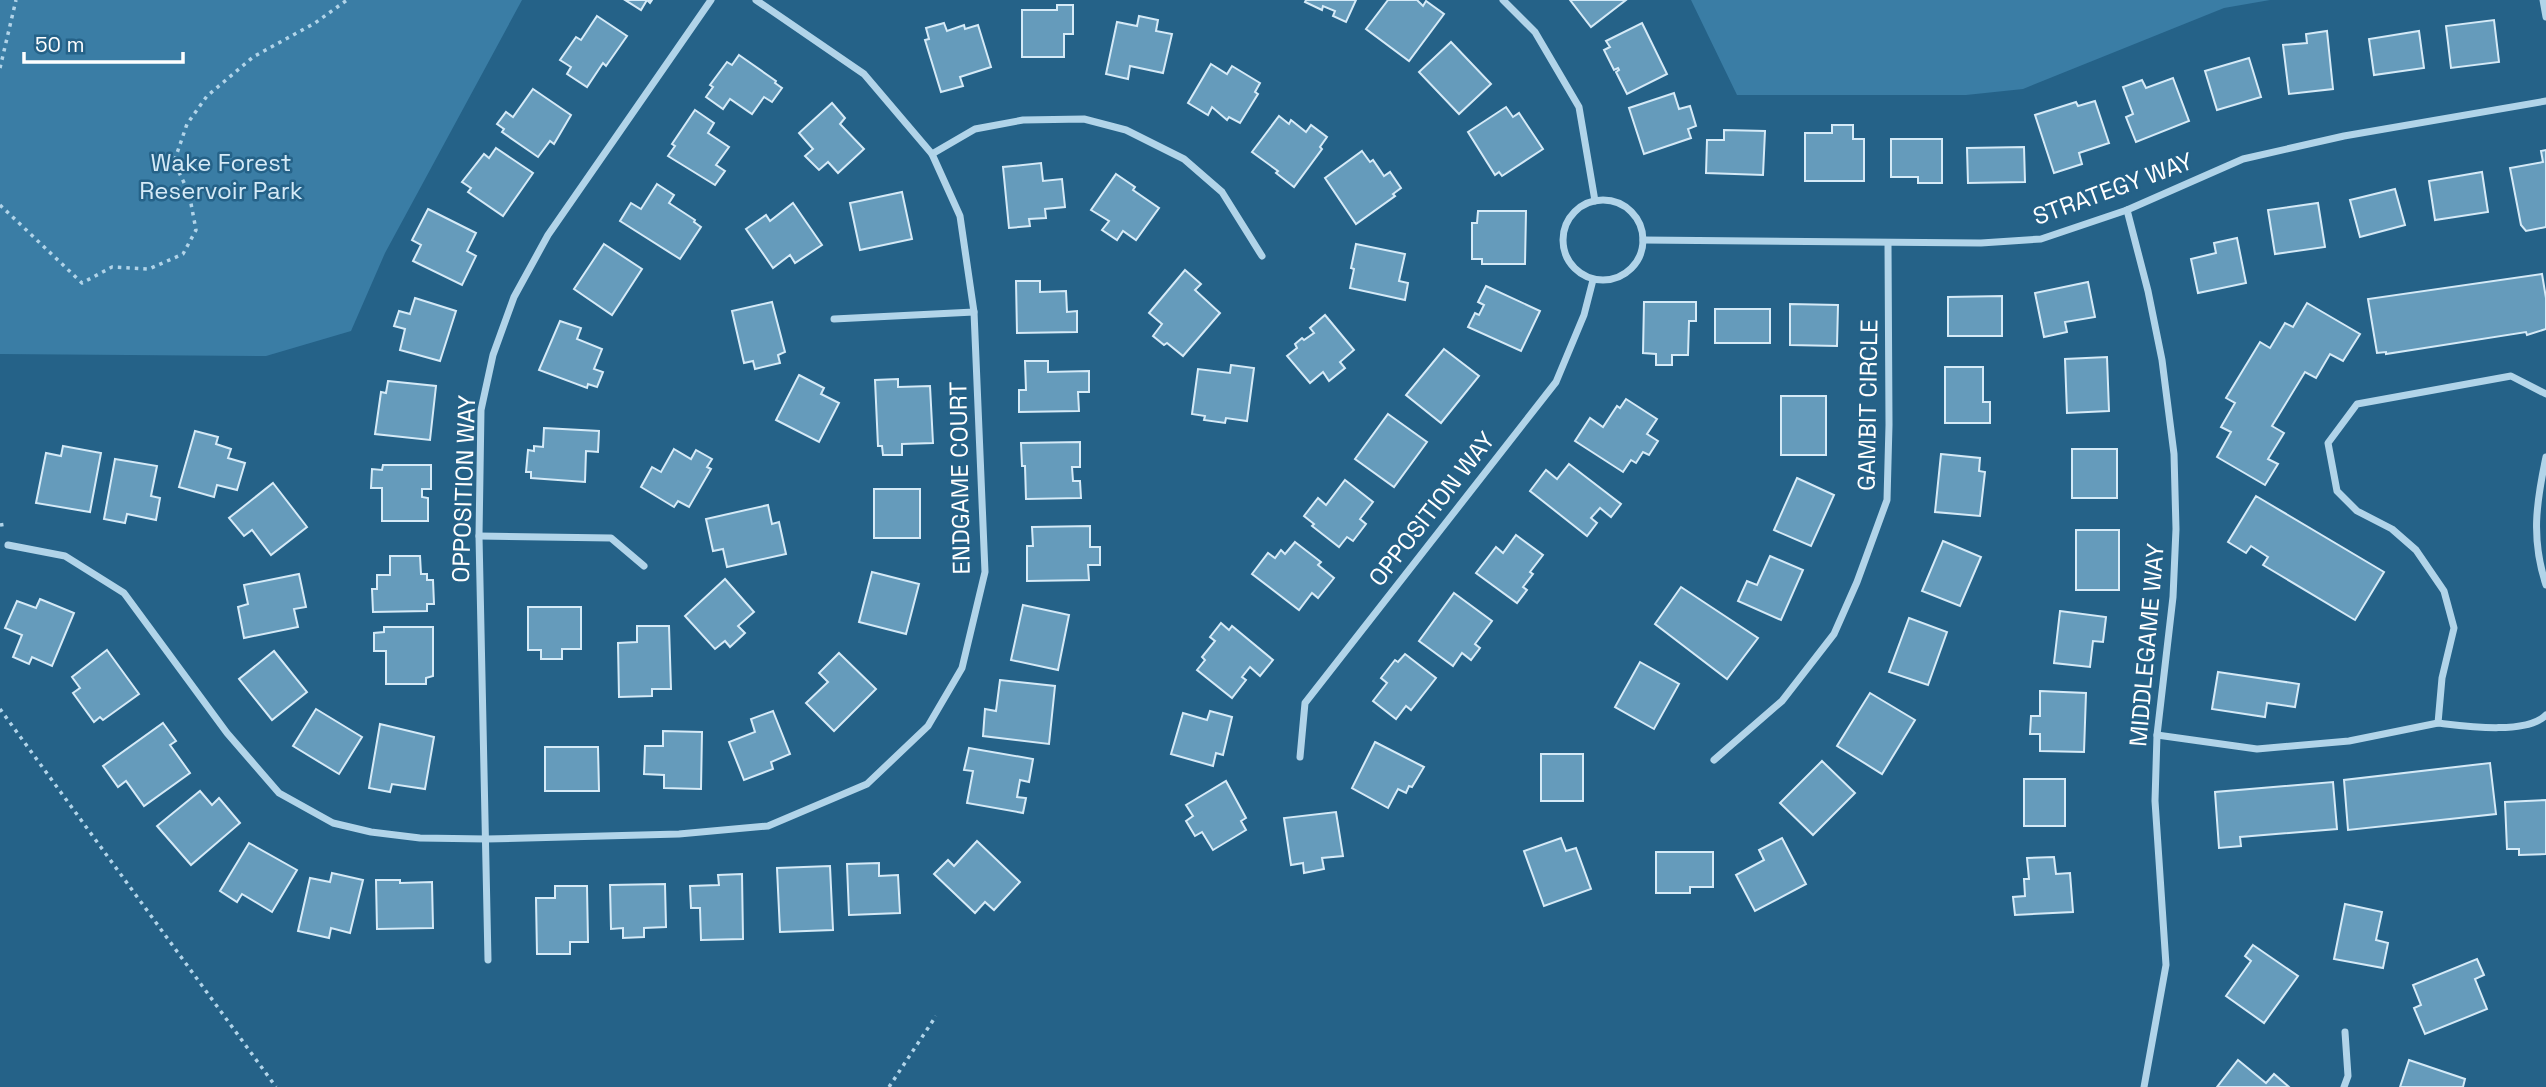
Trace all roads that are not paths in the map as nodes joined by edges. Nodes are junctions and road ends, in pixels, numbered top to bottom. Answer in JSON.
{"nodes":[{"id":1,"x":711,"y":0,"type":"edge"},
{"id":2,"x":756,"y":0,"type":"edge"},
{"id":3,"x":1503,"y":0,"type":"edge"},
{"id":4,"x":2543,"y":0,"type":"edge"},
{"id":5,"x":2546,"y":17,"type":"edge"},
{"id":6,"x":2546,"y":101,"type":"edge"},
{"id":7,"x":932,"y":154,"type":"junction"},
{"id":8,"x":1595,"y":201,"type":"junction"},
{"id":9,"x":2127,"y":209,"type":"junction"},
{"id":10,"x":1643,"y":240,"type":"junction"},
{"id":11,"x":1888,"y":243,"type":"junction"},
{"id":12,"x":1262,"y":256,"type":"dead end"},
{"id":13,"x":1593,"y":280,"type":"junction"},
{"id":14,"x":974,"y":312,"type":"junction"},
{"id":15,"x":834,"y":319,"type":"dead end"},
{"id":16,"x":2546,"y":394,"type":"edge"},
{"id":17,"x":2546,"y":457,"type":"edge"},
{"id":18,"x":479,"y":537,"type":"junction"},
{"id":19,"x":8,"y":545,"type":"dead end"},
{"id":20,"x":643,"y":566,"type":"dead end"},
{"id":21,"x":2546,"y":585,"type":"edge"},
{"id":22,"x":2546,"y":715,"type":"edge"},
{"id":23,"x":2438,"y":723,"type":"junction"},
{"id":24,"x":2157,"y":735,"type":"junction"},
{"id":25,"x":1300,"y":757,"type":"dead end"},
{"id":26,"x":1714,"y":760,"type":"dead end"},
{"id":27,"x":486,"y":839,"type":"junction"},
{"id":28,"x":488,"y":960,"type":"dead end"},
{"id":29,"x":2345,"y":1032,"type":"dead end"},
{"id":30,"x":2144,"y":1087,"type":"edge"},
{"id":31,"x":2344,"y":1087,"type":"edge"}],
"edges":[{"from":1,"to":18,"type":"street","name":"OPPOSITION WAY"},
{"from":2,"to":7,"type":"street","name":"ENDGAME COURT"},
{"from":3,"to":8,"type":"street"},
{"from":4,"to":5,"type":"street"},
{"from":6,"to":9,"type":"street","name":"STRATEGY WAY"},
{"from":7,"to":12,"type":"street"},
{"from":7,"to":14,"type":"street","name":"ENDGAME COURT"},
{"from":8,"to":10,"type":"street"},
{"from":8,"to":13,"type":"street"},
{"from":9,"to":11,"type":"street","name":"STRATEGY WAY"},
{"from":9,"to":24,"type":"street","name":"MIDDLEGAME WAY"},
{"from":10,"to":11,"type":"street","name":"STRATEGY WAY"},
{"from":10,"to":13,"type":"street"},
{"from":11,"to":26,"type":"street","name":"GAMBIT CIRCLE"},
{"from":13,"to":25,"type":"street","name":"OPPOSITION WAY"},
{"from":14,"to":15,"type":"street"},
{"from":14,"to":27,"type":"street","name":"ENDGAME COURT"},
{"from":16,"to":23,"type":"street"},
{"from":17,"to":21,"type":"street"},
{"from":18,"to":20,"type":"street"},
{"from":18,"to":27,"type":"street","name":"OPPOSITION WAY"},
{"from":19,"to":27,"type":"street","name":"ENDGAME COURT"},
{"from":22,"to":23,"type":"street"},
{"from":23,"to":24,"type":"street"},
{"from":24,"to":30,"type":"street","name":"MIDDLEGAME WAY"},
{"from":27,"to":28,"type":"street","name":"OPPOSITION WAY"},
{"from":29,"to":31,"type":"street"}]}
